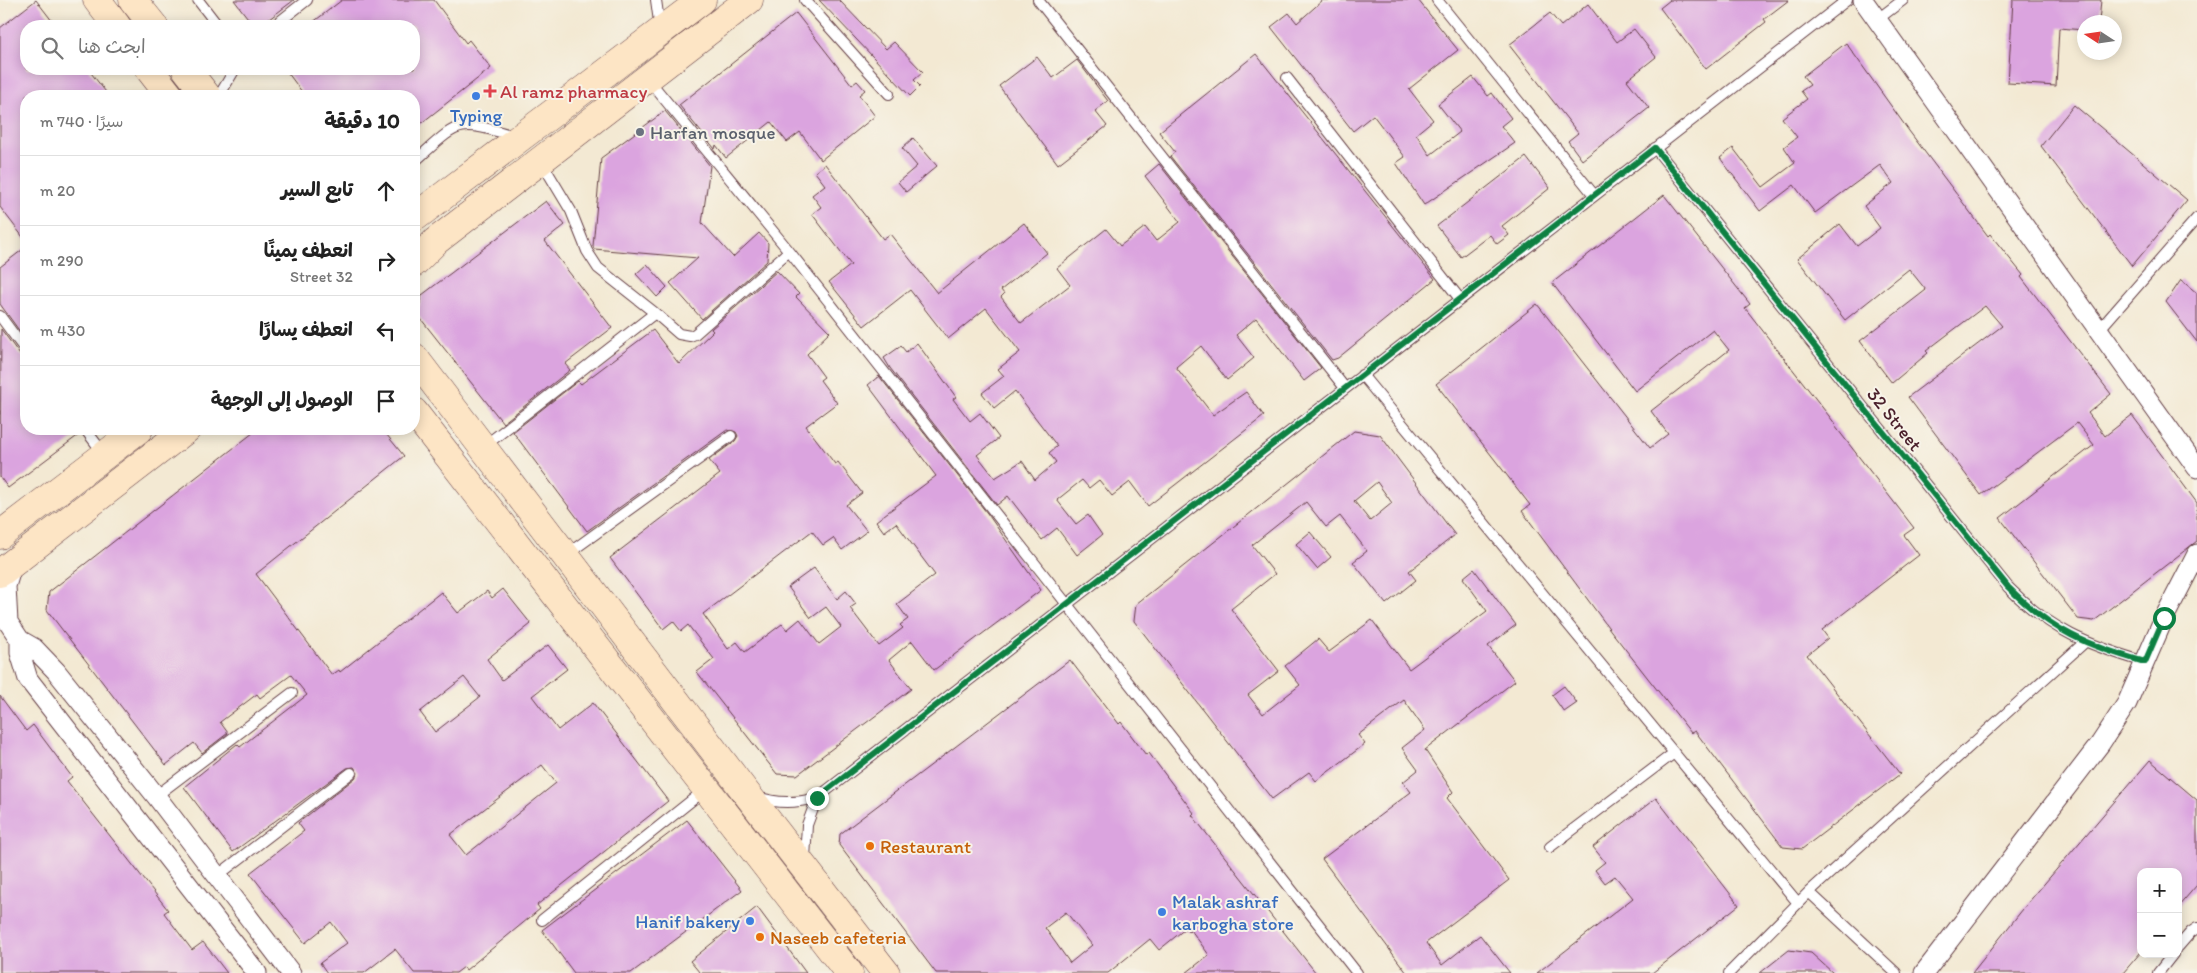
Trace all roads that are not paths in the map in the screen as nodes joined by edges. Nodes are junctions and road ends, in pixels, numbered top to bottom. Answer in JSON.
{"nodes":[{"id":1,"x":97,"y":0,"type":"edge"},
{"id":2,"x":133,"y":0,"type":"edge"},
{"id":3,"x":198,"y":0,"type":"edge"},
{"id":4,"x":307,"y":0,"type":"edge"},
{"id":5,"x":656,"y":0,"type":"edge"},
{"id":6,"x":749,"y":0,"type":"edge"},
{"id":7,"x":805,"y":0,"type":"edge"},
{"id":8,"x":1038,"y":0,"type":"edge"},
{"id":9,"x":1437,"y":0,"type":"edge"},
{"id":10,"x":1847,"y":0,"type":"edge"},
{"id":11,"x":1863,"y":0,"type":"edge"},
{"id":12,"x":1902,"y":0,"type":"edge"},
{"id":13,"x":697,"y":1,"type":"edge"},
{"id":14,"x":1878,"y":19,"type":"junction"},
{"id":15,"x":112,"y":20,"type":"edge"},
{"id":16,"x":149,"y":20,"type":"edge"},
{"id":17,"x":213,"y":20,"type":"edge"},
{"id":18,"x":282,"y":20,"type":"edge"},
{"id":19,"x":660,"y":32,"type":"junction"},
{"id":20,"x":154,"y":75,"type":"edge"},
{"id":21,"x":191,"y":75,"type":"edge"},
{"id":22,"x":231,"y":75,"type":"edge"},
{"id":23,"x":1287,"y":78,"type":"dead end"},
{"id":24,"x":648,"y":79,"type":"junction"},
{"id":25,"x":165,"y":90,"type":"edge"},
{"id":26,"x":202,"y":90,"type":"edge"},
{"id":27,"x":223,"y":90,"type":"edge"},
{"id":28,"x":889,"y":94,"type":"dead end"},
{"id":29,"x":521,"y":137,"type":"junction"},
{"id":30,"x":1655,"y":148,"type":"junction"},
{"id":31,"x":420,"y":157,"type":"edge"},
{"id":32,"x":541,"y":161,"type":"junction"},
{"id":33,"x":1594,"y":196,"type":"junction"},
{"id":34,"x":420,"y":213,"type":"edge"},
{"id":35,"x":2197,"y":218,"type":"edge"},
{"id":36,"x":789,"y":251,"type":"junction"},
{"id":37,"x":420,"y":257,"type":"edge"},
{"id":38,"x":1460,"y":299,"type":"junction"},
{"id":39,"x":655,"y":312,"type":"junction"},
{"id":40,"x":0,"y":316,"type":"edge"},
{"id":41,"x":2099,"y":330,"type":"junction"},
{"id":42,"x":20,"y":343,"type":"edge"},
{"id":43,"x":420,"y":365,"type":"edge"},
{"id":44,"x":1362,"y":375,"type":"junction"},
{"id":45,"x":1345,"y":388,"type":"junction"},
{"id":46,"x":420,"y":420,"type":"edge"},
{"id":47,"x":90,"y":435,"type":"edge"},
{"id":48,"x":131,"y":435,"type":"edge"},
{"id":49,"x":179,"y":435,"type":"edge"},
{"id":50,"x":731,"y":436,"type":"dead end"},
{"id":51,"x":482,"y":448,"type":"junction"},
{"id":52,"x":105,"y":455,"type":"junction"},
{"id":53,"x":2197,"y":468,"type":"edge"},
{"id":54,"x":5,"y":528,"type":"edge"},
{"id":55,"x":2197,"y":554,"type":"edge"},
{"id":56,"x":565,"y":556,"type":"junction"},
{"id":57,"x":6,"y":568,"type":"edge"},
{"id":58,"x":1068,"y":603,"type":"junction"},
{"id":59,"x":4,"y":620,"type":"edge"},
{"id":60,"x":20,"y":640,"type":"junction"},
{"id":61,"x":2085,"y":642,"type":"junction"},
{"id":62,"x":2145,"y":662,"type":"junction"},
{"id":63,"x":292,"y":693,"type":"dead end"},
{"id":64,"x":1674,"y":752,"type":"junction"},
{"id":65,"x":351,"y":773,"type":"dead end"},
{"id":66,"x":707,"y":788,"type":"junction"},
{"id":67,"x":747,"y":794,"type":"junction"},
{"id":68,"x":156,"y":796,"type":"junction"},
{"id":69,"x":817,"y":798,"type":"junction"},
{"id":70,"x":1550,"y":847,"type":"dead end"},
{"id":71,"x":806,"y":868,"type":"junction"},
{"id":72,"x":216,"y":876,"type":"junction"},
{"id":73,"x":1809,"y":892,"type":"junction"},
{"id":74,"x":1798,"y":903,"type":"junction"},
{"id":75,"x":542,"y":920,"type":"dead end"},
{"id":76,"x":2197,"y":928,"type":"edge"},
{"id":77,"x":2182,"y":943,"type":"edge"},
{"id":78,"x":2170,"y":958,"type":"edge"},
{"id":79,"x":257,"y":973,"type":"edge"},
{"id":80,"x":291,"y":973,"type":"edge"},
{"id":81,"x":849,"y":973,"type":"edge"},
{"id":82,"x":886,"y":973,"type":"edge"},
{"id":83,"x":1357,"y":973,"type":"edge"},
{"id":84,"x":1729,"y":973,"type":"edge"},
{"id":85,"x":1896,"y":973,"type":"edge"},
{"id":86,"x":1924,"y":973,"type":"edge"},
{"id":87,"x":2158,"y":973,"type":"edge"}],
"edges":[{"from":1,"to":15,"type":"main road"},
{"from":2,"to":16,"type":"main road"},
{"from":3,"to":17,"type":"lane"},
{"from":4,"to":18,"type":"lane"},
{"from":5,"to":19,"type":"lane"},
{"from":6,"to":24,"type":"main road"},
{"from":7,"to":28,"type":"lane"},
{"from":8,"to":45,"type":"lane"},
{"from":9,"to":33,"type":"lane"},
{"from":10,"to":30,"type":"lane"},
{"from":11,"to":14,"type":"street"},
{"from":12,"to":14,"type":"lane"},
{"from":13,"to":19,"type":"main road"},
{"from":14,"to":41,"type":"street"},
{"from":19,"to":29,"type":"main road"},
{"from":20,"to":25,"type":"main road"},
{"from":21,"to":26,"type":"main road"},
{"from":22,"to":27,"type":"lane"},
{"from":23,"to":38,"type":"lane"},
{"from":24,"to":32,"type":"main road"},
{"from":24,"to":36,"type":"lane"},
{"from":29,"to":31,"type":"lane"},
{"from":29,"to":34,"type":"main road"},
{"from":30,"to":33,"type":"lane"},
{"from":30,"to":61,"type":"lane","name":"32 Street"},
{"from":32,"to":37,"type":"main road"},
{"from":32,"to":39,"type":"lane"},
{"from":33,"to":38,"type":"lane"},
{"from":35,"to":41,"type":"lane"},
{"from":36,"to":39,"type":"lane"},
{"from":36,"to":58,"type":"lane"},
{"from":38,"to":44,"type":"lane"},
{"from":39,"to":51,"type":"lane"},
{"from":40,"to":42,"type":"lane"},
{"from":41,"to":53,"type":"street"},
{"from":43,"to":51,"type":"main road"},
{"from":44,"to":45,"type":"lane"},
{"from":44,"to":64,"type":"lane"},
{"from":45,"to":58,"type":"lane"},
{"from":46,"to":66,"type":"main road"},
{"from":47,"to":52,"type":"lane"},
{"from":48,"to":52,"type":"main road"},
{"from":49,"to":57,"type":"main road"},
{"from":50,"to":56,"type":"lane"},
{"from":51,"to":56,"type":"main road"},
{"from":52,"to":54,"type":"main road"},
{"from":55,"to":62,"type":"street"},
{"from":56,"to":67,"type":"main road"},
{"from":57,"to":59,"type":"street"},
{"from":58,"to":69,"type":"lane"},
{"from":58,"to":83,"type":"lane"},
{"from":59,"to":60,"type":"street"},
{"from":60,"to":68,"type":"street"},
{"from":60,"to":79,"type":"street"},
{"from":61,"to":62,"type":"lane","name":"32 Street"},
{"from":61,"to":73,"type":"lane"},
{"from":62,"to":86,"type":"street"},
{"from":63,"to":68,"type":"lane"},
{"from":64,"to":70,"type":"lane"},
{"from":64,"to":74,"type":"lane"},
{"from":65,"to":72,"type":"lane"},
{"from":66,"to":75,"type":"lane"},
{"from":66,"to":81,"type":"main road"},
{"from":67,"to":69,"type":"lane"},
{"from":67,"to":71,"type":"main road"},
{"from":68,"to":72,"type":"street"},
{"from":69,"to":71,"type":"lane"},
{"from":71,"to":82,"type":"main road"},
{"from":72,"to":80,"type":"street"},
{"from":73,"to":74,"type":"lane"},
{"from":73,"to":85,"type":"lane"},
{"from":74,"to":84,"type":"lane"},
{"from":76,"to":77,"type":"lane"},
{"from":78,"to":87,"type":"lane"}]}
